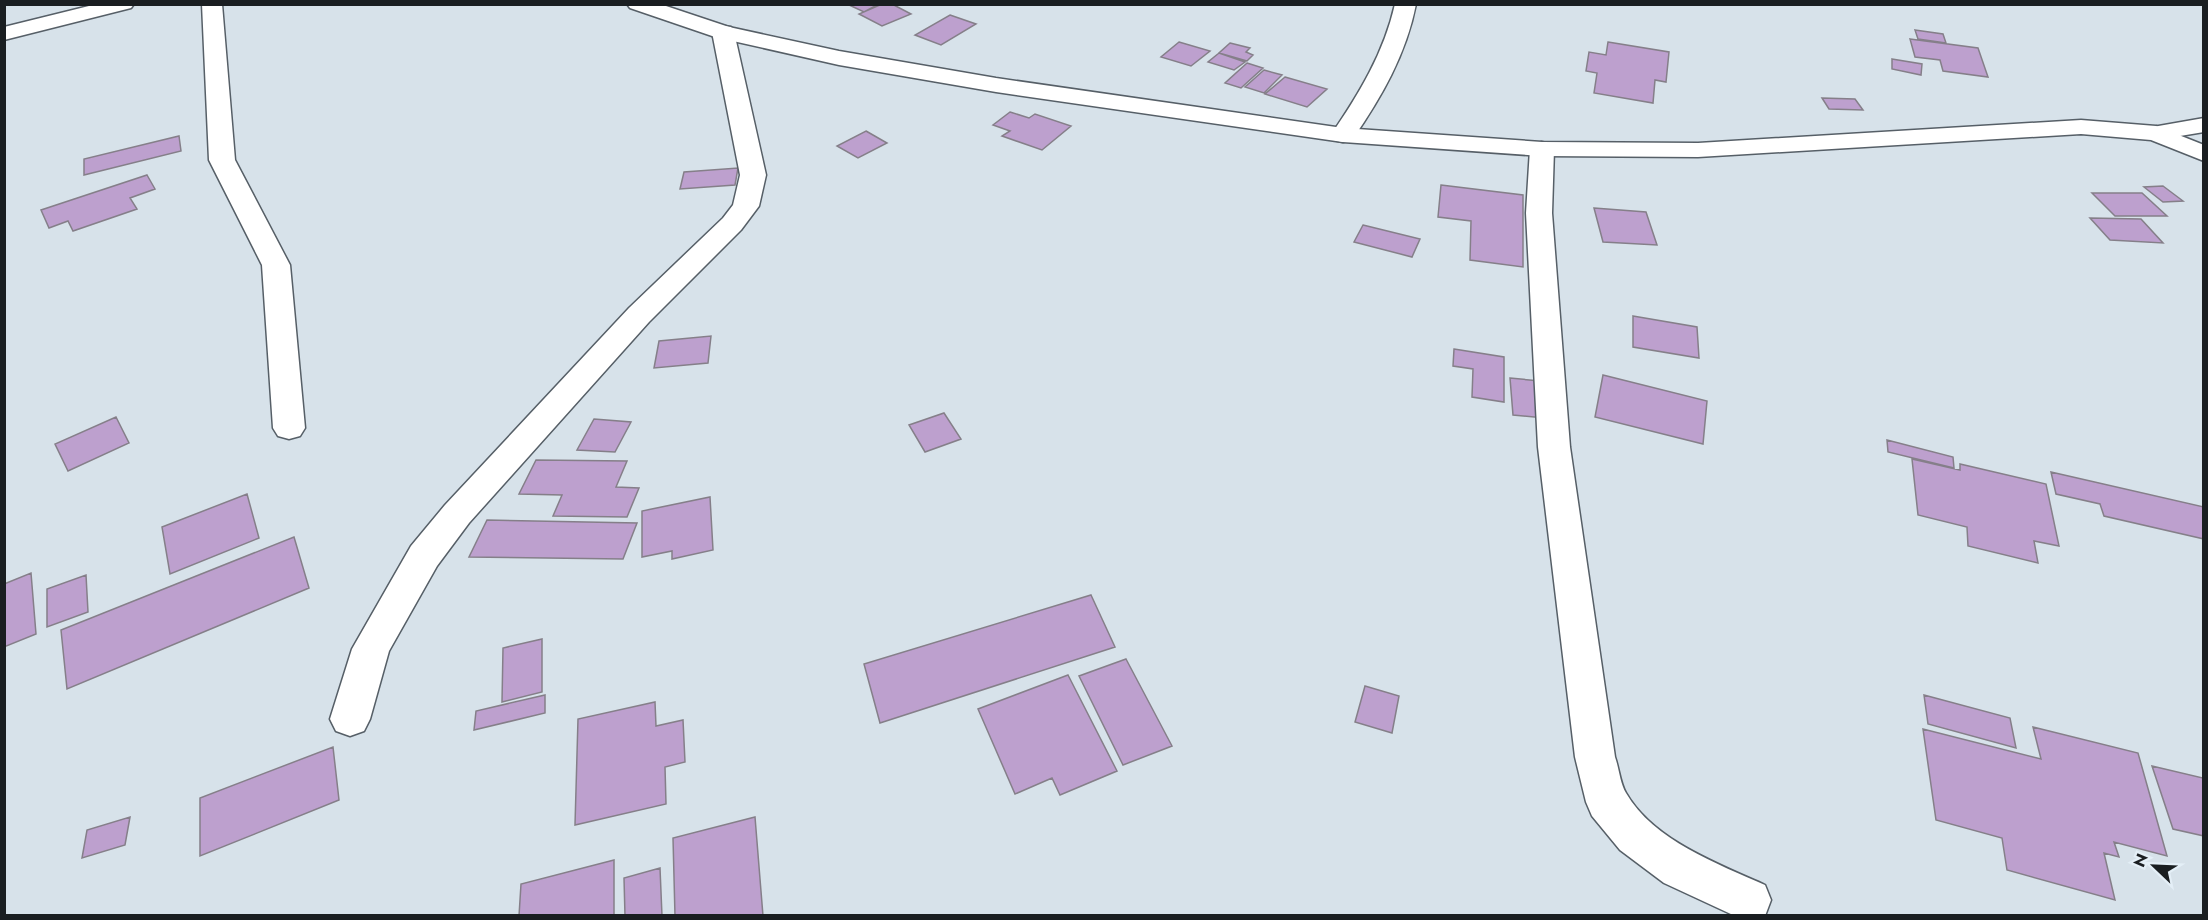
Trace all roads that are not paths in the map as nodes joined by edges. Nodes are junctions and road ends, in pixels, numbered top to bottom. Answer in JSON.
{"nodes":[{"id":1,"x":124,"y":4,"type":"edge"},
{"id":2,"x":212,"y":4,"type":"edge"},
{"id":3,"x":637,"y":4,"type":"edge"},
{"id":4,"x":1406,"y":4,"type":"edge"},
{"id":5,"x":723,"y":32,"type":"junction"},
{"id":6,"x":4,"y":34,"type":"edge"},
{"id":7,"x":2204,"y":125,"type":"edge"},
{"id":8,"x":2156,"y":133,"type":"junction"},
{"id":9,"x":1343,"y":135,"type":"junction"},
{"id":10,"x":1542,"y":149,"type":"junction"},
{"id":11,"x":2204,"y":154,"type":"edge"},
{"id":12,"x":289,"y":428,"type":"dead end"},
{"id":13,"x":350,"y":719,"type":"dead end"},
{"id":14,"x":1749,"y":900,"type":"dead end"}],
"edges":[{"from":1,"to":6,"type":"street"},
{"from":2,"to":12,"type":"street"},
{"from":3,"to":5,"type":"street"},
{"from":4,"to":9,"type":"street"},
{"from":5,"to":9,"type":"street"},
{"from":5,"to":13,"type":"street"},
{"from":7,"to":8,"type":"street"},
{"from":8,"to":10,"type":"street"},
{"from":8,"to":11,"type":"street"},
{"from":9,"to":10,"type":"street"},
{"from":10,"to":14,"type":"street"}]}
